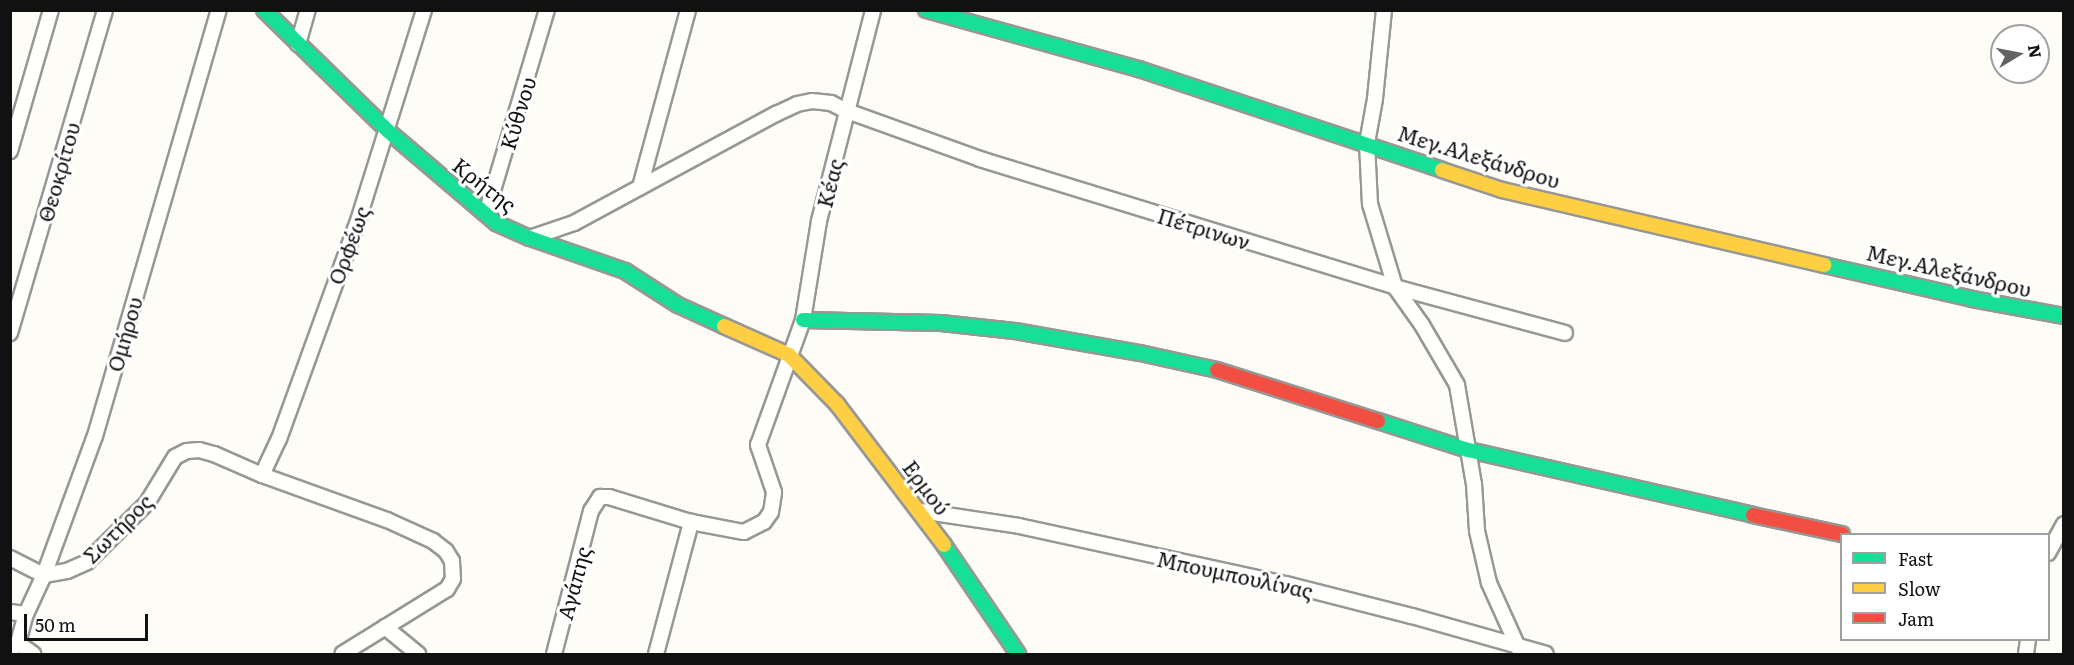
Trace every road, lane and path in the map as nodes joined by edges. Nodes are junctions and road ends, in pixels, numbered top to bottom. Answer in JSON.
{"nodes":[{"id":1,"x":51,"y":10,"type":"edge"},
{"id":2,"x":105,"y":10,"type":"edge"},
{"id":3,"x":219,"y":10,"type":"edge"},
{"id":4,"x":264,"y":10,"type":"edge"},
{"id":5,"x":308,"y":10,"type":"edge"},
{"id":6,"x":424,"y":10,"type":"edge"},
{"id":7,"x":548,"y":10,"type":"edge"},
{"id":8,"x":688,"y":10,"type":"edge"},
{"id":9,"x":873,"y":10,"type":"edge"},
{"id":10,"x":926,"y":10,"type":"edge"},
{"id":11,"x":1384,"y":10,"type":"edge"},
{"id":12,"x":298,"y":44,"type":"junction"},
{"id":13,"x":847,"y":111,"type":"junction"},
{"id":14,"x":388,"y":131,"type":"junction"},
{"id":15,"x":1367,"y":143,"type":"junction"},
{"id":16,"x":10,"y":151,"type":"edge"},
{"id":17,"x":640,"y":187,"type":"junction"},
{"id":18,"x":486,"y":214,"type":"junction"},
{"id":19,"x":530,"y":238,"type":"junction"},
{"id":20,"x":1395,"y":287,"type":"junction"},
{"id":21,"x":2064,"y":316,"type":"edge"},
{"id":22,"x":803,"y":320,"type":"junction"},
{"id":23,"x":10,"y":333,"type":"edge"},
{"id":24,"x":1565,"y":333,"type":"dead end"},
{"id":25,"x":789,"y":355,"type":"junction"},
{"id":26,"x":1468,"y":450,"type":"junction"},
{"id":27,"x":262,"y":475,"type":"junction"},
{"id":28,"x":591,"y":511,"type":"joint"},
{"id":29,"x":920,"y":511,"type":"junction"},
{"id":30,"x":691,"y":522,"type":"junction"},
{"id":31,"x":2064,"y":524,"type":"edge"},
{"id":32,"x":1840,"y":534,"type":"edge"},
{"id":33,"x":2050,"y":551,"type":"edge"},
{"id":34,"x":10,"y":558,"type":"edge"},
{"id":35,"x":44,"y":575,"type":"junction"},
{"id":36,"x":10,"y":612,"type":"edge"},
{"id":37,"x":26,"y":614,"type":"junction"},
{"id":38,"x":385,"y":627,"type":"junction"},
{"id":39,"x":14,"y":647,"type":"edge"},
{"id":40,"x":1520,"y":652,"type":"edge"},
{"id":41,"x":33,"y":654,"type":"edge"},
{"id":42,"x":342,"y":654,"type":"edge"},
{"id":43,"x":418,"y":654,"type":"edge"},
{"id":44,"x":554,"y":654,"type":"edge"},
{"id":45,"x":656,"y":654,"type":"edge"},
{"id":46,"x":1018,"y":654,"type":"edge"},
{"id":47,"x":1546,"y":654,"type":"edge"}],
"edges":[{"from":1,"to":16,"type":"street"},
{"from":2,"to":23,"type":"street","name":"Θεοκρίτου"},
{"from":3,"to":35,"type":"street","name":"Ομήρου"},
{"from":4,"to":12,"type":"street","name":"Κρήτης"},
{"from":5,"to":12,"type":"street"},
{"from":6,"to":14,"type":"street","name":"Ορφέως"},
{"from":7,"to":18,"type":"street","name":"Κύθνου"},
{"from":8,"to":17,"type":"street"},
{"from":9,"to":13,"type":"street","name":"Κέας"},
{"from":10,"to":15,"type":"street","name":"Μεγ.Αλεξάνδρου"},
{"from":11,"to":15,"type":"street"},
{"from":12,"to":14,"type":"street","name":"Κρήτης"},
{"from":13,"to":17,"type":"street","name":"Πέτρινων"},
{"from":13,"to":20,"type":"street","name":"Πέτρινων"},
{"from":13,"to":22,"type":"street","name":"Κέας"},
{"from":14,"to":18,"type":"street","name":"Κρήτης"},
{"from":14,"to":27,"type":"street","name":"Ορφέως"},
{"from":15,"to":20,"type":"street"},
{"from":15,"to":21,"type":"street","name":"Μεγ.Αλεξάνδρου"},
{"from":17,"to":19,"type":"street","name":"Πέτρινων"},
{"from":18,"to":19,"type":"street","name":"Κρήτης"},
{"from":19,"to":25,"type":"street","name":"Κρήτης"},
{"from":20,"to":24,"type":"street","name":"Πέτρινων"},
{"from":20,"to":26,"type":"street"},
{"from":22,"to":25,"type":"street","name":"Κέας"},
{"from":22,"to":26,"type":"street"},
{"from":25,"to":29,"type":"street","name":"Ερμού"},
{"from":25,"to":30,"type":"street","name":"Κέας"},
{"from":26,"to":32,"type":"street"},
{"from":26,"to":40,"type":"street"},
{"from":27,"to":35,"type":"street","name":"Σωτήρος"},
{"from":27,"to":38,"type":"street"},
{"from":28,"to":30,"type":"street","name":"Κέας"},
{"from":28,"to":44,"type":"street","name":"Αγάπης"},
{"from":29,"to":40,"type":"street","name":"Μπουμπουλίνας"},
{"from":29,"to":46,"type":"street","name":"Ερμού"},
{"from":30,"to":45,"type":"street"},
{"from":31,"to":33,"type":"street"},
{"from":34,"to":35,"type":"street"},
{"from":35,"to":37,"type":"street","name":"Ομήρου"},
{"from":36,"to":37,"type":"street"},
{"from":37,"to":39,"type":"street","name":"Ομήρου"},
{"from":38,"to":42,"type":"street"},
{"from":38,"to":43,"type":"street"},
{"from":39,"to":41,"type":"street"},
{"from":40,"to":47,"type":"street","name":"Μπουμπουλίνας"}]}
